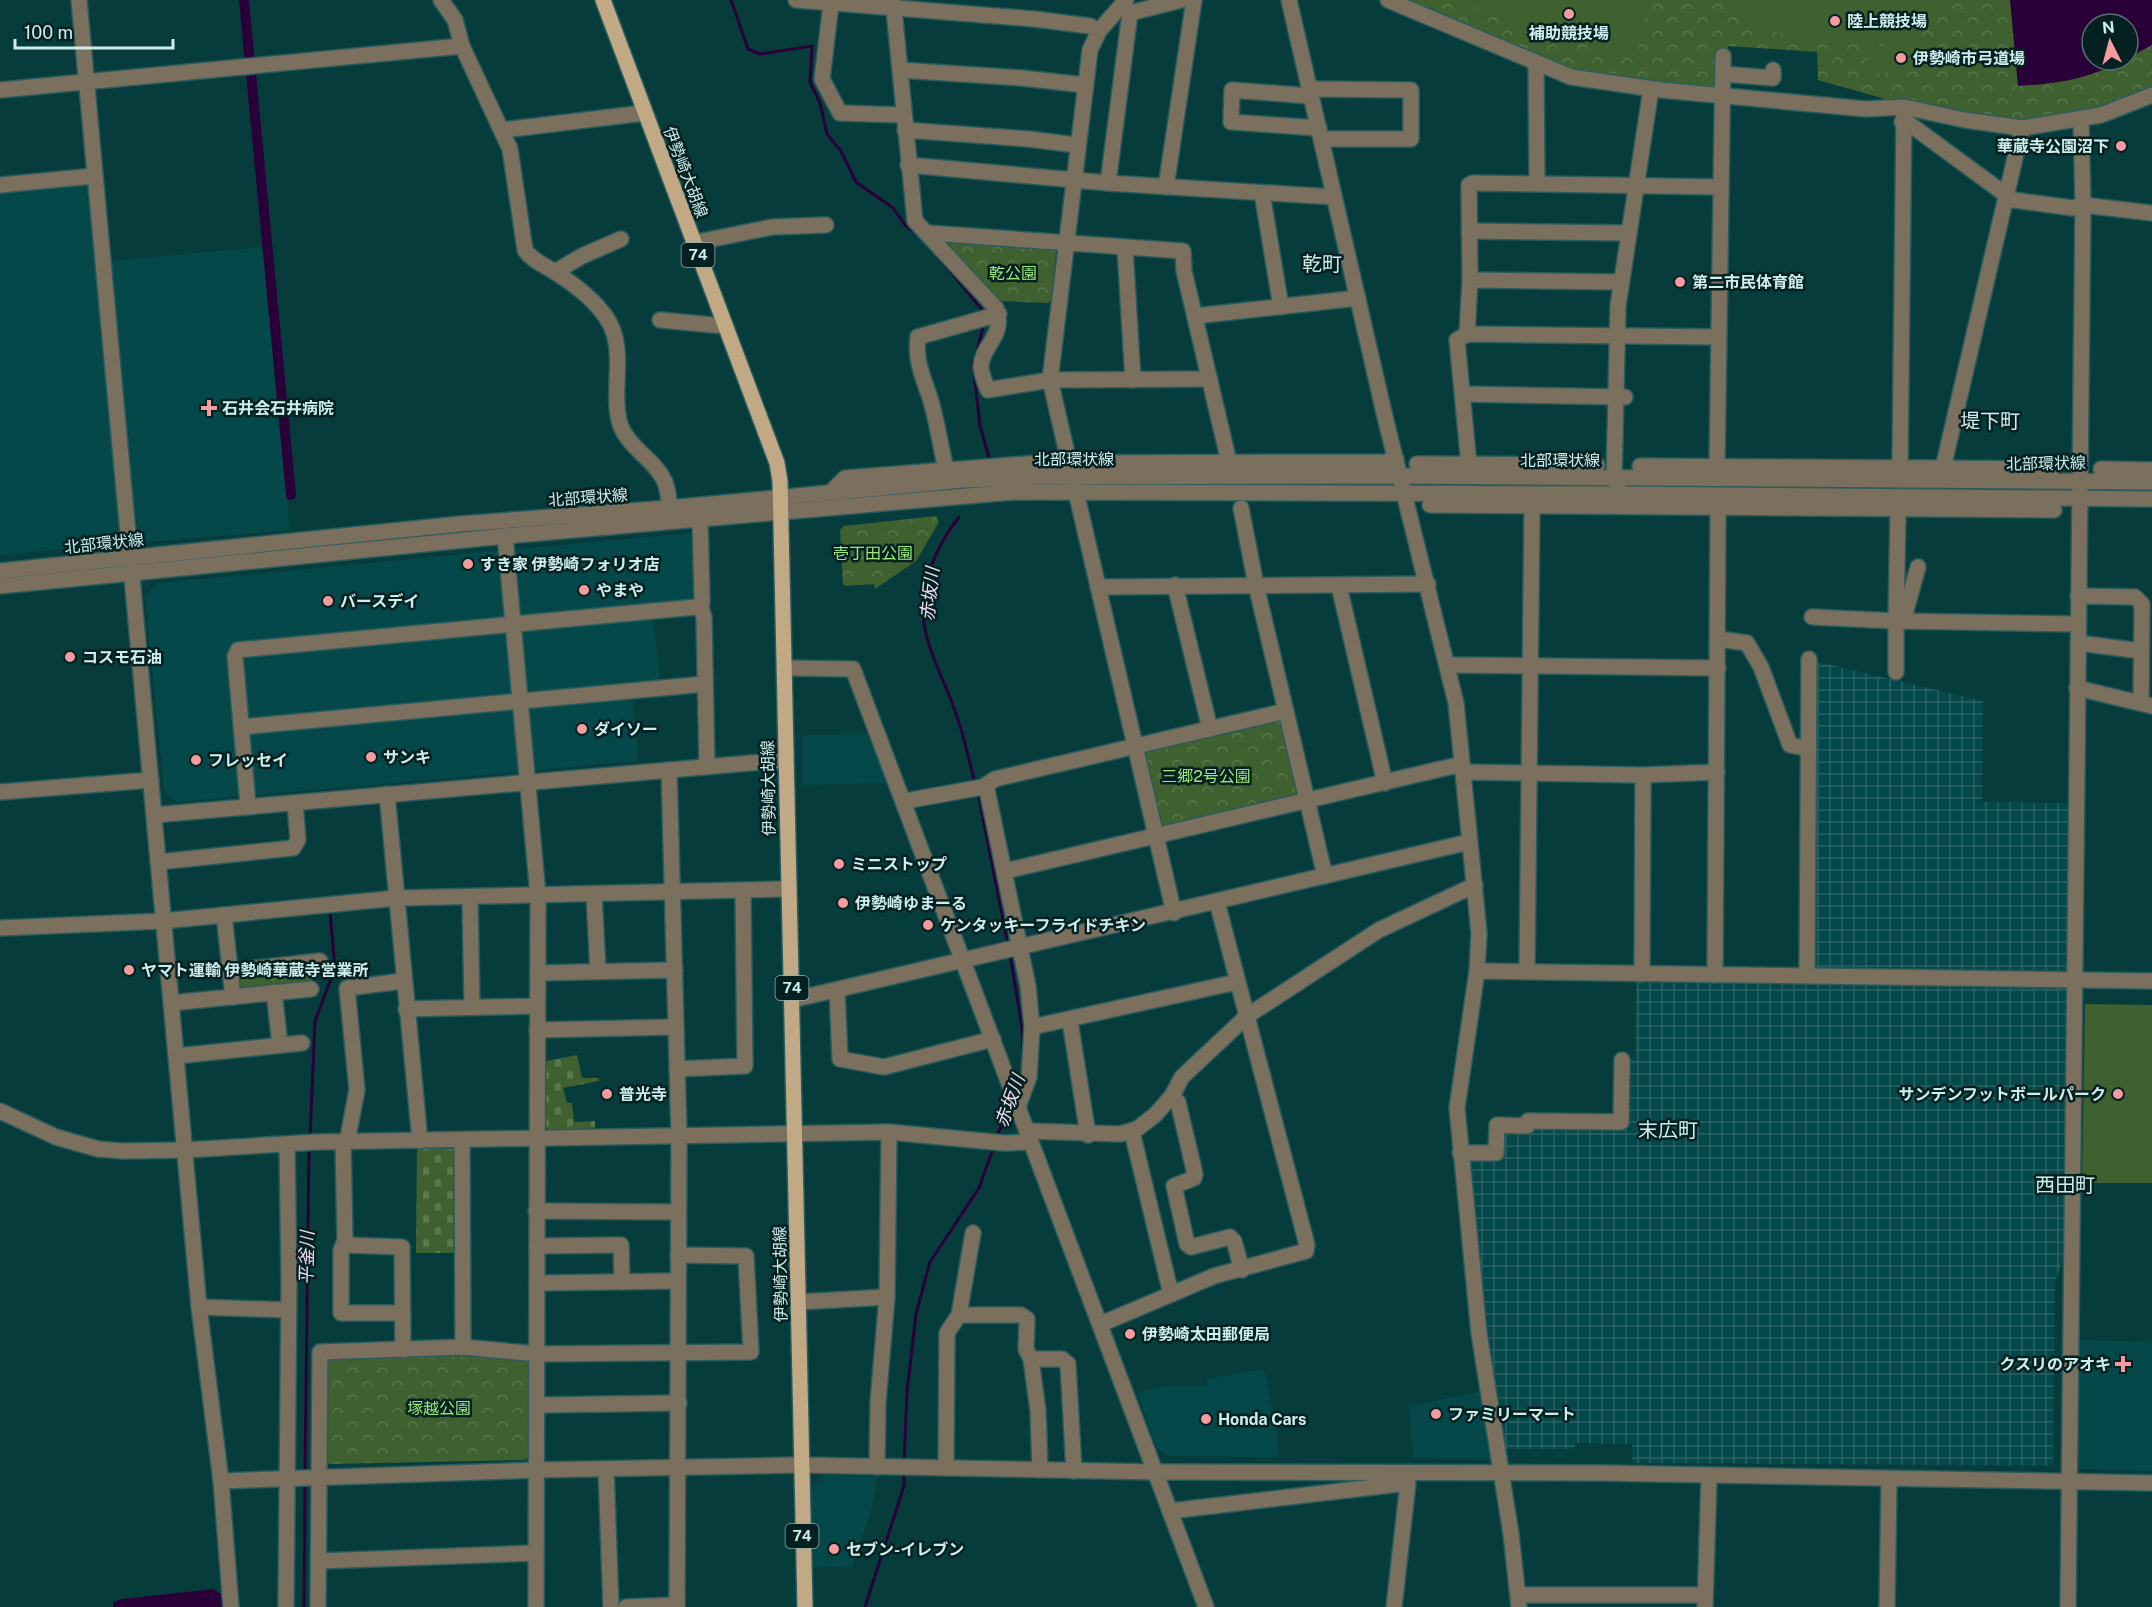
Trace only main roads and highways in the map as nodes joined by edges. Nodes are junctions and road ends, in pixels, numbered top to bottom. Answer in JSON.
{"nodes":[{"id":1,"x":603,"y":0,"type":"edge"},
{"id":2,"x":805,"y":1607,"type":"edge"}],
"edges":[{"from":1,"to":2,"type":"main road","name":"伊勢崎大胡線","number":"74"}]}
